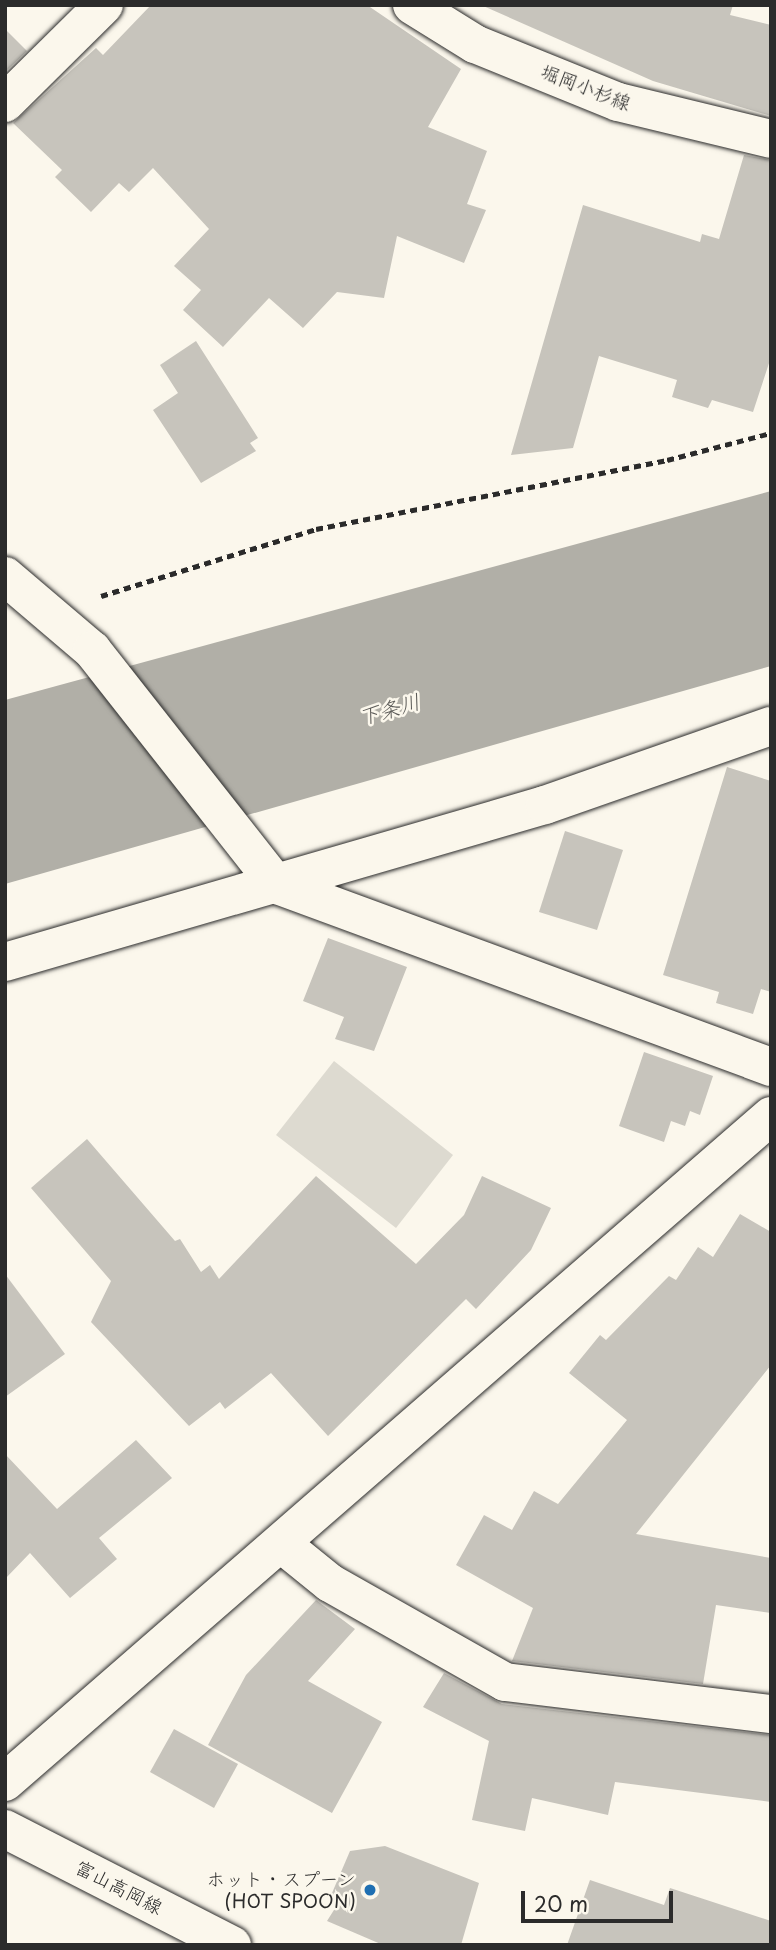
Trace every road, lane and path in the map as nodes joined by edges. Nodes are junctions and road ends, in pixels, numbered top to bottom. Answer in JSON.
{"nodes":[{"id":1,"x":104,"y":5,"type":"edge"},
{"id":2,"x":412,"y":5,"type":"edge"},
{"id":3,"x":5,"y":103,"type":"edge"},
{"id":4,"x":771,"y":139,"type":"edge"},
{"id":5,"x":771,"y":433,"type":"edge"},
{"id":6,"x":5,"y":576,"type":"edge"},
{"id":7,"x":48,"y":615,"type":"junction"},
{"id":8,"x":771,"y":726,"type":"edge"},
{"id":9,"x":277,"y":885,"type":"junction"},
{"id":10,"x":5,"y":962,"type":"edge"},
{"id":11,"x":771,"y":1067,"type":"edge"},
{"id":12,"x":771,"y":1116,"type":"edge"},
{"id":13,"x":283,"y":1545,"type":"junction"},
{"id":14,"x":771,"y":1714,"type":"edge"},
{"id":15,"x":5,"y":1782,"type":"edge"},
{"id":16,"x":5,"y":1829,"type":"edge"},
{"id":17,"x":232,"y":1945,"type":"edge"}],
"edges":[{"from":1,"to":3,"type":"street"},
{"from":2,"to":4,"type":"street","name":"堀岡小杉線"},
{"from":5,"to":7,"type":"path"},
{"from":6,"to":7,"type":"street"},
{"from":7,"to":9,"type":"street"},
{"from":8,"to":9,"type":"street"},
{"from":9,"to":10,"type":"street"},
{"from":9,"to":11,"type":"street"},
{"from":12,"to":13,"type":"street"},
{"from":13,"to":14,"type":"street"},
{"from":13,"to":15,"type":"street"},
{"from":16,"to":17,"type":"street","name":"富山高岡線"}]}
